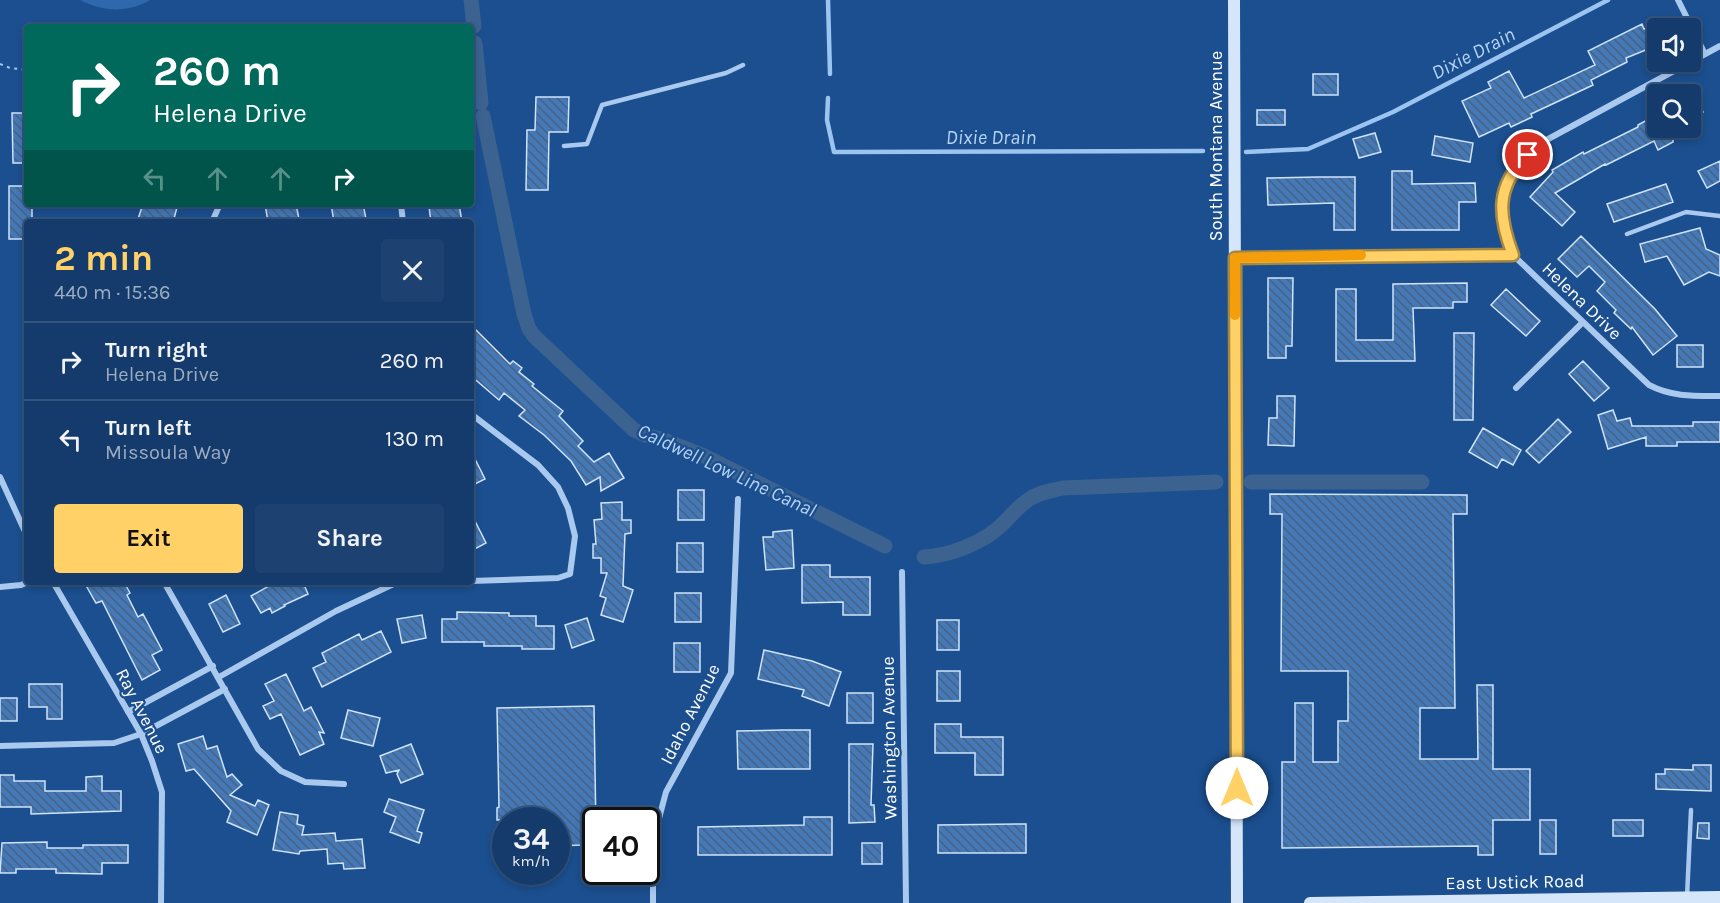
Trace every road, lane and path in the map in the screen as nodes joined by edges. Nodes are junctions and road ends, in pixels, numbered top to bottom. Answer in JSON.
{"nodes":[{"id":1,"x":1234,"y":0,"type":"edge"},
{"id":2,"x":1677,"y":0,"type":"edge"},
{"id":3,"x":1720,"y":46,"type":"edge"},
{"id":4,"x":1705,"y":54,"type":"junction"},
{"id":5,"x":0,"y":64,"type":"edge"},
{"id":6,"x":743,"y":65,"type":"dead end"},
{"id":7,"x":24,"y":70,"type":"edge"},
{"id":8,"x":564,"y":146,"type":"dead end"},
{"id":9,"x":1720,"y":216,"type":"edge"},
{"id":10,"x":1627,"y":234,"type":"dead end"},
{"id":11,"x":1513,"y":255,"type":"junction"},
{"id":12,"x":1235,"y":258,"type":"junction"},
{"id":13,"x":1582,"y":323,"type":"junction"},
{"id":14,"x":1516,"y":388,"type":"dead end"},
{"id":15,"x":1720,"y":396,"type":"edge"},
{"id":16,"x":474,"y":416,"type":"edge"},
{"id":17,"x":0,"y":477,"type":"edge"},
{"id":18,"x":738,"y":499,"type":"dead end"},
{"id":19,"x":24,"y":529,"type":"edge"},
{"id":20,"x":902,"y":572,"type":"dead end"},
{"id":21,"x":474,"y":581,"type":"edge"},
{"id":22,"x":24,"y":584,"type":"edge"},
{"id":23,"x":55,"y":585,"type":"edge"},
{"id":24,"x":166,"y":585,"type":"edge"},
{"id":25,"x":392,"y":585,"type":"edge"},
{"id":26,"x":0,"y":587,"type":"edge"},
{"id":27,"x":213,"y":666,"type":"junction"},
{"id":28,"x":220,"y":679,"type":"junction"},
{"id":29,"x":225,"y":689,"type":"junction"},
{"id":30,"x":128,"y":712,"type":"junction"},
{"id":31,"x":141,"y":734,"type":"junction"},
{"id":32,"x":0,"y":746,"type":"edge"},
{"id":33,"x":344,"y":784,"type":"dead end"},
{"id":34,"x":1691,"y":810,"type":"dead end"},
{"id":35,"x":1687,"y":897,"type":"junction"},
{"id":36,"x":1720,"y":897,"type":"edge"},
{"id":37,"x":1435,"y":902,"type":"edge"},
{"id":38,"x":161,"y":903,"type":"edge"},
{"id":39,"x":653,"y":903,"type":"edge"},
{"id":40,"x":906,"y":903,"type":"edge"},
{"id":41,"x":1238,"y":903,"type":"edge"},
{"id":42,"x":1310,"y":903,"type":"edge"}],
"edges":[{"from":1,"to":12,"type":"street","name":"South Montana Avenue"},
{"from":2,"to":4,"type":"street"},
{"from":3,"to":4,"type":"street"},
{"from":4,"to":11,"type":"street"},
{"from":5,"to":7,"type":"path"},
{"from":6,"to":8,"type":"lane"},
{"from":9,"to":10,"type":"lane"},
{"from":11,"to":12,"type":"street"},
{"from":11,"to":13,"type":"street","name":"Helena Drive"},
{"from":12,"to":41,"type":"street","name":"South Montana Avenue"},
{"from":13,"to":14,"type":"street"},
{"from":13,"to":15,"type":"street","name":"Helena Drive"},
{"from":16,"to":21,"type":"street"},
{"from":17,"to":19,"type":"street"},
{"from":18,"to":39,"type":"street","name":"Idaho Avenue"},
{"from":20,"to":40,"type":"street","name":"Washington Avenue"},
{"from":22,"to":26,"type":"street"},
{"from":23,"to":30,"type":"street","name":"Ray Avenue"},
{"from":24,"to":27,"type":"street"},
{"from":25,"to":28,"type":"street"},
{"from":27,"to":28,"type":"street"},
{"from":27,"to":30,"type":"street"},
{"from":28,"to":29,"type":"street"},
{"from":29,"to":31,"type":"street"},
{"from":29,"to":33,"type":"street"},
{"from":30,"to":31,"type":"street","name":"Ray Avenue"},
{"from":31,"to":32,"type":"street"},
{"from":31,"to":38,"type":"street","name":"Ray Avenue"},
{"from":34,"to":35,"type":"lane"},
{"from":35,"to":36,"type":"street","name":"East Ustick Road"},
{"from":35,"to":37,"type":"street","name":"East Ustick Road"},
{"from":37,"to":42,"type":"street","name":"East Ustick Road"}]}
